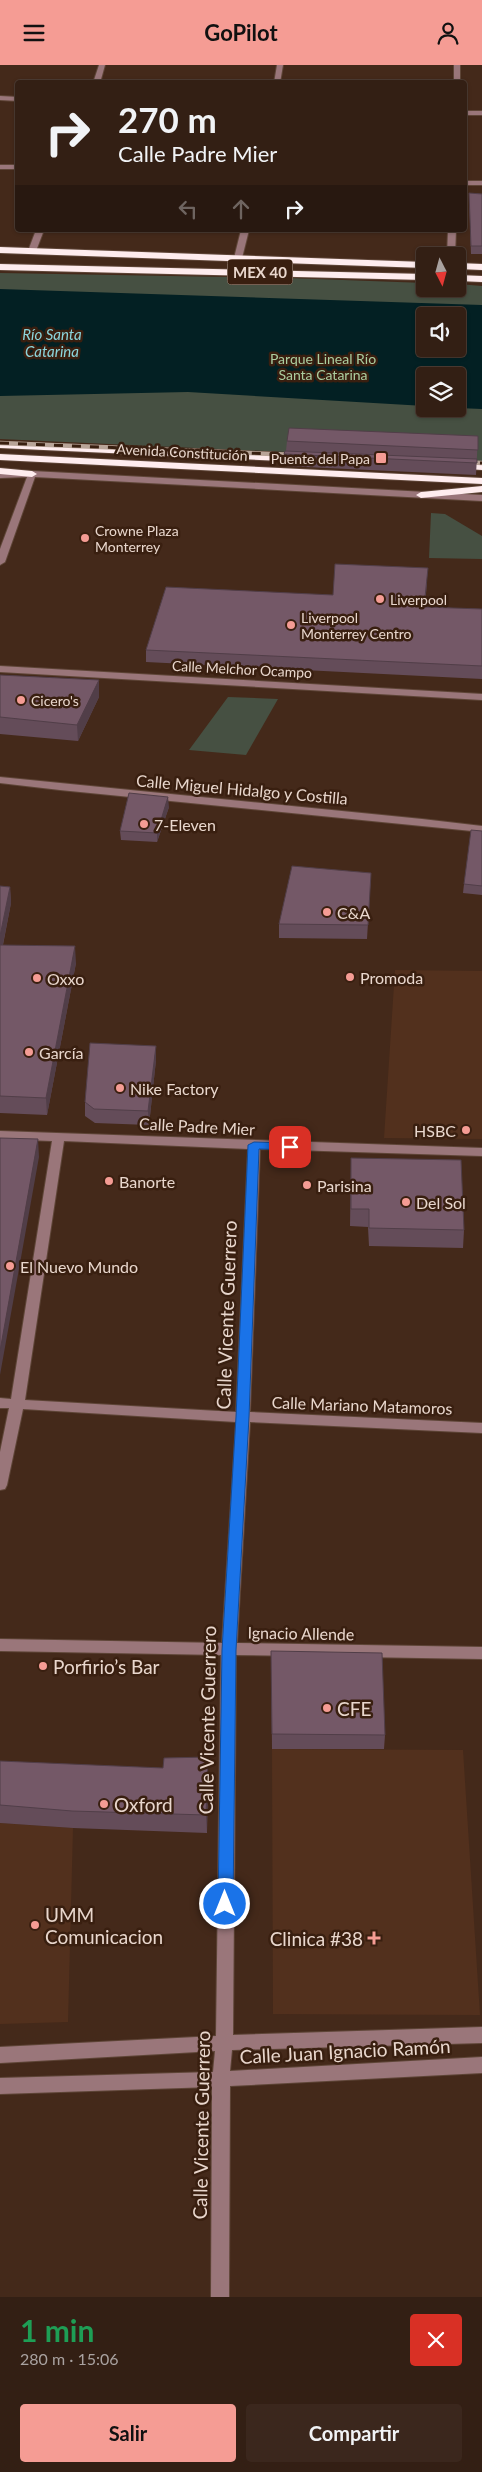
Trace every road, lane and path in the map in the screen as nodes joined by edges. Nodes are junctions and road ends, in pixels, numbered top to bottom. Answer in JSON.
{"nodes":[{"id":1,"x":102,"y":65,"type":"edge"},
{"id":2,"x":280,"y":65,"type":"edge"},
{"id":3,"x":457,"y":65,"type":"edge"},
{"id":4,"x":97,"y":80,"type":"edge"},
{"id":5,"x":278,"y":80,"type":"edge"},
{"id":6,"x":457,"y":80,"type":"edge"},
{"id":7,"x":0,"y":98,"type":"edge"},
{"id":8,"x":15,"y":99,"type":"edge"},
{"id":9,"x":467,"y":113,"type":"edge"},
{"id":10,"x":482,"y":113,"type":"edge"},
{"id":11,"x":0,"y":167,"type":"edge"},
{"id":12,"x":15,"y":167,"type":"edge"},
{"id":13,"x":467,"y":183,"type":"edge"},
{"id":14,"x":482,"y":183,"type":"edge"},
{"id":15,"x":39,"y":232,"type":"edge"},
{"id":16,"x":244,"y":232,"type":"edge"},
{"id":17,"x":452,"y":232,"type":"edge"},
{"id":18,"x":451,"y":247,"type":"edge"},
{"id":19,"x":0,"y":250,"type":"edge"},
{"id":20,"x":32,"y":251,"type":"junction"},
{"id":21,"x":238,"y":258,"type":"junction"},
{"id":22,"x":0,"y":259,"type":"edge"},
{"id":23,"x":416,"y":265,"type":"edge"},
{"id":24,"x":466,"y":266,"type":"edge"},
{"id":25,"x":0,"y":267,"type":"edge"},
{"id":26,"x":482,"y":267,"type":"edge"},
{"id":27,"x":416,"y":277,"type":"edge"},
{"id":28,"x":466,"y":278,"type":"edge"},
{"id":29,"x":482,"y":279,"type":"edge"},
{"id":30,"x":0,"y":445,"type":"edge"},
{"id":31,"x":0,"y":457,"type":"edge"},
{"id":32,"x":315,"y":460,"type":"edge"},
{"id":33,"x":443,"y":466,"type":"edge"},
{"id":34,"x":482,"y":467,"type":"edge"},
{"id":35,"x":0,"y":471,"type":"edge"},
{"id":36,"x":32,"y":474,"type":"junction"},
{"id":37,"x":0,"y":475,"type":"edge"},
{"id":38,"x":482,"y":481,"type":"edge"},
{"id":39,"x":482,"y":489,"type":"edge"},
{"id":40,"x":421,"y":495,"type":"junction"},
{"id":41,"x":482,"y":498,"type":"edge"},
{"id":42,"x":0,"y":562,"type":"edge"},
{"id":43,"x":0,"y":669,"type":"edge"},
{"id":44,"x":482,"y":697,"type":"edge"},
{"id":45,"x":0,"y":780,"type":"edge"},
{"id":46,"x":482,"y":829,"type":"edge"},
{"id":47,"x":0,"y":1135,"type":"edge"},
{"id":48,"x":58,"y":1137,"type":"junction"},
{"id":49,"x":254,"y":1145,"type":"junction"},
{"id":50,"x":482,"y":1151,"type":"edge"},
{"id":51,"x":0,"y":1403,"type":"edge"},
{"id":52,"x":17,"y":1405,"type":"junction"},
{"id":53,"x":242,"y":1417,"type":"junction"},
{"id":54,"x":482,"y":1427,"type":"edge"},
{"id":55,"x":0,"y":1485,"type":"edge"},
{"id":56,"x":0,"y":1645,"type":"edge"},
{"id":57,"x":229,"y":1650,"type":"junction"},
{"id":58,"x":482,"y":1653,"type":"edge"},
{"id":59,"x":482,"y":2035,"type":"edge"},
{"id":60,"x":224,"y":2043,"type":"junction"},
{"id":61,"x":0,"y":2055,"type":"edge"},
{"id":62,"x":482,"y":2065,"type":"edge"},
{"id":63,"x":221,"y":2079,"type":"junction"},
{"id":64,"x":0,"y":2086,"type":"edge"},
{"id":65,"x":220,"y":2297,"type":"edge"}],
"edges":[{"from":1,"to":4,"type":"street"},
{"from":2,"to":5,"type":"street"},
{"from":3,"to":6,"type":"street"},
{"from":7,"to":8,"type":"street"},
{"from":9,"to":10,"type":"street"},
{"from":11,"to":12,"type":"street"},
{"from":13,"to":14,"type":"street"},
{"from":15,"to":20,"type":"street"},
{"from":16,"to":21,"type":"street"},
{"from":17,"to":18,"type":"street"},
{"from":19,"to":20,"type":"highway","number":"MEX 40"},
{"from":20,"to":21,"type":"highway","number":"MEX 40"},
{"from":21,"to":22,"type":"highway"},
{"from":21,"to":23,"type":"highway","number":"MEX 40"},
{"from":24,"to":26,"type":"highway"},
{"from":25,"to":27,"type":"highway","number":"MEX 40"},
{"from":28,"to":29,"type":"highway"},
{"from":30,"to":32,"type":"highway","name":"Avenida Constitución"},
{"from":31,"to":38,"type":"highway","name":"Avenida Constitución"},
{"from":33,"to":34,"type":"highway"},
{"from":35,"to":36,"type":"highway"},
{"from":36,"to":37,"type":"street"},
{"from":36,"to":40,"type":"street"},
{"from":36,"to":42,"type":"street"},
{"from":39,"to":40,"type":"highway"},
{"from":40,"to":41,"type":"street"},
{"from":43,"to":44,"type":"street","name":"Calle Melchor Ocampo"},
{"from":45,"to":46,"type":"street","name":"Calle Miguel Hidalgo y Costilla"},
{"from":47,"to":48,"type":"street","name":"Calle Padre Mier"},
{"from":48,"to":49,"type":"street","name":"Calle Padre Mier"},
{"from":48,"to":52,"type":"street"},
{"from":49,"to":50,"type":"street","name":"Calle Padre Mier"},
{"from":49,"to":53,"type":"street","name":"Calle Vicente Guerrero"},
{"from":51,"to":52,"type":"street","name":"Calle Mariano Matamoros"},
{"from":52,"to":53,"type":"street","name":"Calle Mariano Matamoros"},
{"from":52,"to":55,"type":"street"},
{"from":53,"to":54,"type":"street","name":"Calle Mariano Matamoros"},
{"from":53,"to":57,"type":"street","name":"Calle Vicente Guerrero"},
{"from":56,"to":57,"type":"street","name":"Ignacio Allende"},
{"from":57,"to":58,"type":"street","name":"Ignacio Allende"},
{"from":57,"to":60,"type":"street","name":"Calle Vicente Guerrero"},
{"from":59,"to":60,"type":"street","name":"Calle Juan Ignacio Ramón"},
{"from":60,"to":61,"type":"street","name":"Calle Juan Ignacio Ramón"},
{"from":60,"to":63,"type":"street","name":"Calle Vicente Guerrero"},
{"from":62,"to":63,"type":"street","name":"Calle Juan Ignacio Ramón"},
{"from":63,"to":64,"type":"street","name":"Calle Juan Ignacio Ramón"},
{"from":63,"to":65,"type":"street","name":"Calle Vicente Guerrero"}]}
